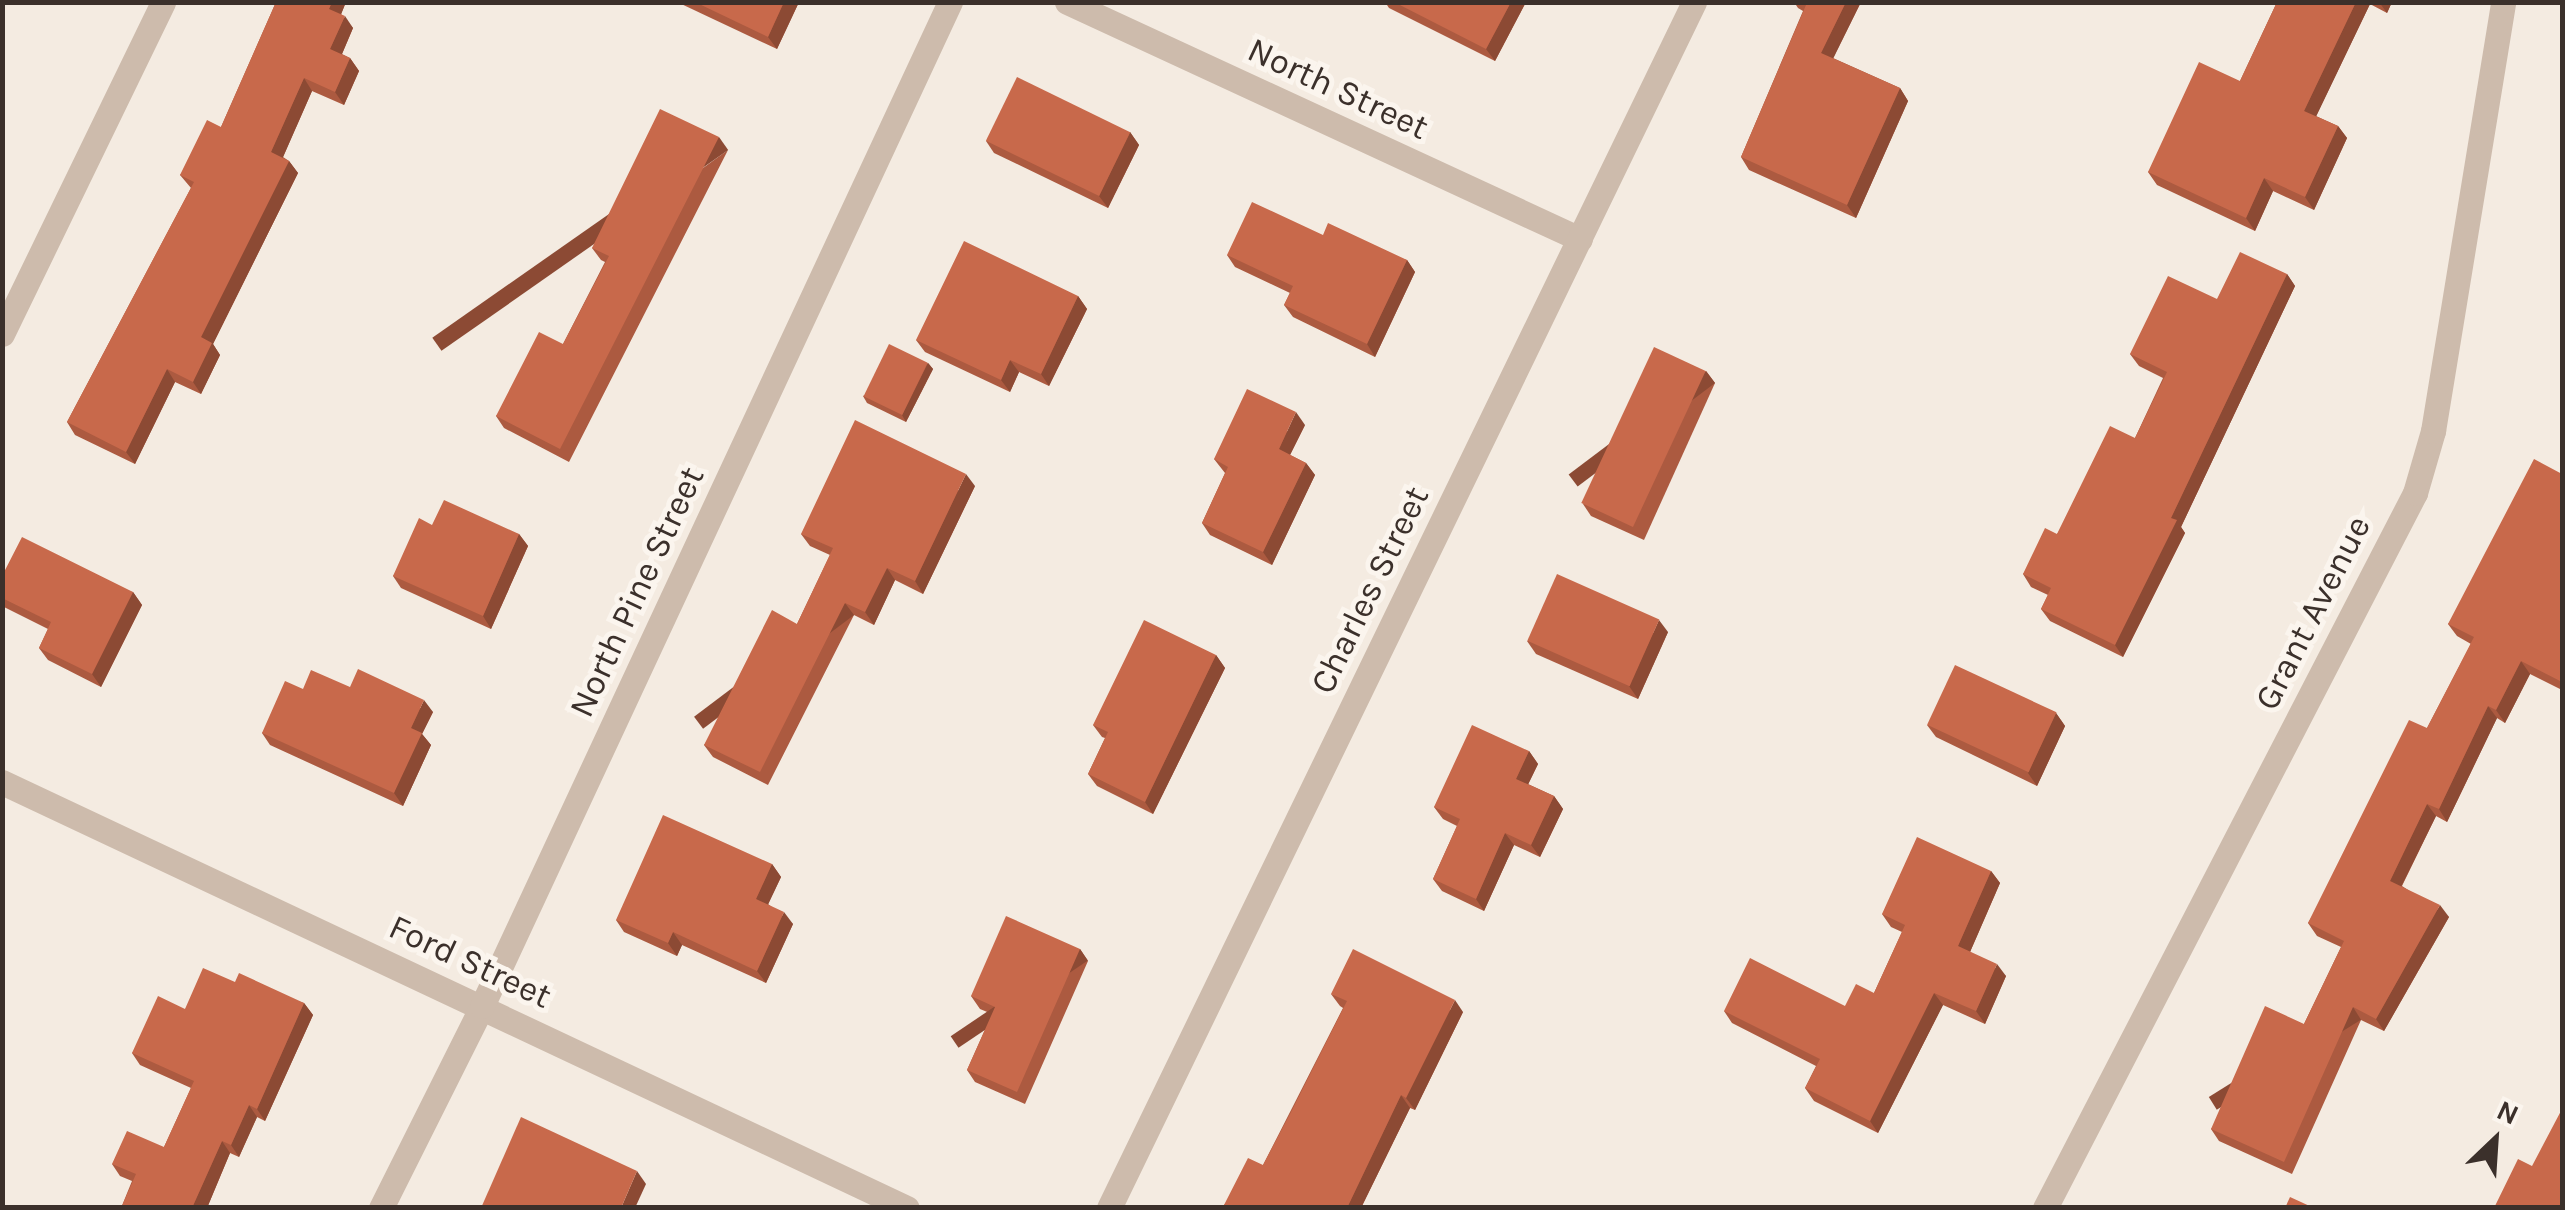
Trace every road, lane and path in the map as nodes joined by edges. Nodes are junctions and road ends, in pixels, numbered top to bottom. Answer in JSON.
{"nodes":[{"id":1,"x":163,"y":2,"type":"edge"},
{"id":2,"x":950,"y":2,"type":"edge"},
{"id":3,"x":1067,"y":2,"type":"edge"},
{"id":4,"x":1694,"y":2,"type":"edge"},
{"id":5,"x":2503,"y":2,"type":"edge"},
{"id":6,"x":1580,"y":239,"type":"junction"},
{"id":7,"x":2,"y":334,"type":"edge"},
{"id":8,"x":2,"y":782,"type":"edge"},
{"id":9,"x":482,"y":1006,"type":"junction"},
{"id":10,"x":381,"y":1208,"type":"edge"},
{"id":11,"x":907,"y":1208,"type":"edge"},
{"id":12,"x":1109,"y":1208,"type":"edge"},
{"id":13,"x":2045,"y":1208,"type":"edge"}],
"edges":[{"from":1,"to":7,"type":"street"},
{"from":2,"to":9,"type":"street","name":"North Pine Street"},
{"from":3,"to":6,"type":"street","name":"North Street"},
{"from":4,"to":6,"type":"street","name":"Charles Street"},
{"from":5,"to":13,"type":"street","name":"Grant Avenue"},
{"from":6,"to":12,"type":"street","name":"Charles Street"},
{"from":8,"to":9,"type":"street","name":"Ford Street"},
{"from":9,"to":10,"type":"street","name":"North Pine Street"},
{"from":9,"to":11,"type":"street","name":"Ford Street"}]}
